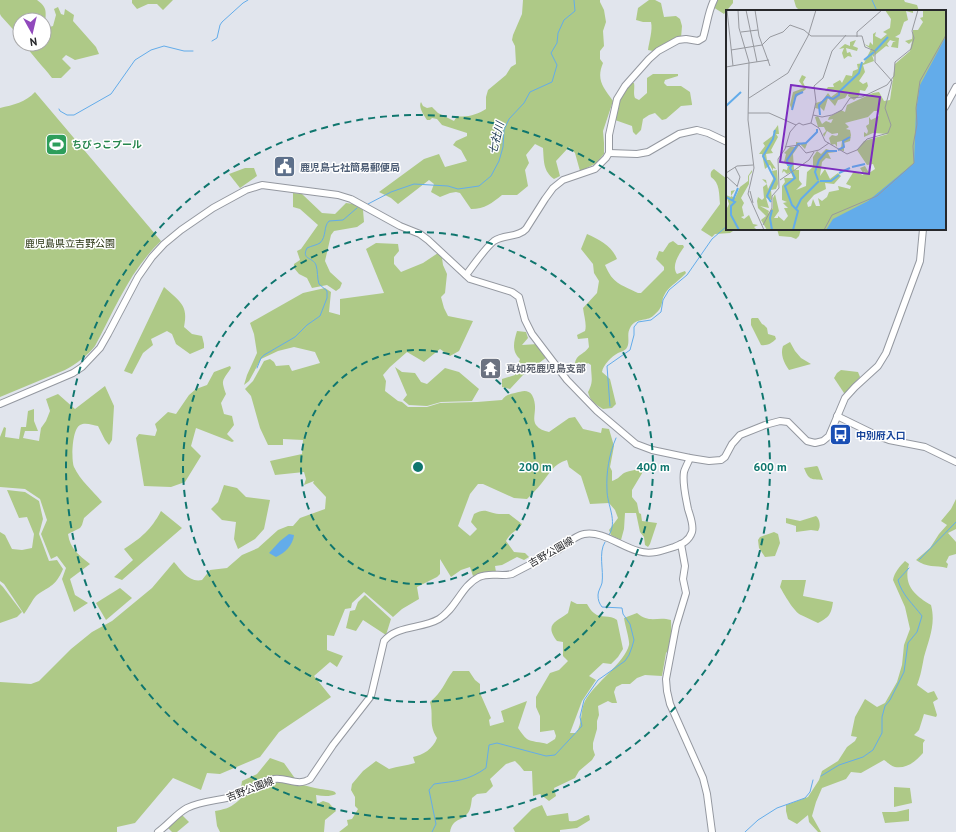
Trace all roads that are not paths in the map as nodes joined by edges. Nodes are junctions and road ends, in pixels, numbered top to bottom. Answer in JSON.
{"nodes":[{"id":1,"x":714,"y":0,"type":"edge"},
{"id":2,"x":956,"y":87,"type":"edge"},
{"id":3,"x":946,"y":105,"type":"edge"},
{"id":4,"x":726,"y":142,"type":"edge"},
{"id":5,"x":609,"y":152,"type":"junction"},
{"id":6,"x":923,"y":230,"type":"edge"},
{"id":7,"x":466,"y":275,"type":"junction"},
{"id":8,"x":0,"y":404,"type":"edge"},
{"id":9,"x":837,"y":416,"type":"junction"},
{"id":10,"x":690,"y":458,"type":"junction"},
{"id":11,"x":956,"y":462,"type":"edge"},
{"id":12,"x":681,"y":544,"type":"junction"},
{"id":13,"x":158,"y":832,"type":"edge"},
{"id":14,"x":712,"y":832,"type":"edge"}],
"edges":[{"from":1,"to":5,"type":"street"},
{"from":2,"to":3,"type":"street"},
{"from":4,"to":5,"type":"street"},
{"from":5,"to":7,"type":"street"},
{"from":6,"to":9,"type":"street"},
{"from":7,"to":8,"type":"street"},
{"from":7,"to":10,"type":"street"},
{"from":9,"to":10,"type":"street"},
{"from":9,"to":11,"type":"street"},
{"from":10,"to":12,"type":"street"},
{"from":12,"to":13,"type":"street","name":"吉野公園線"},
{"from":12,"to":14,"type":"street"}]}
